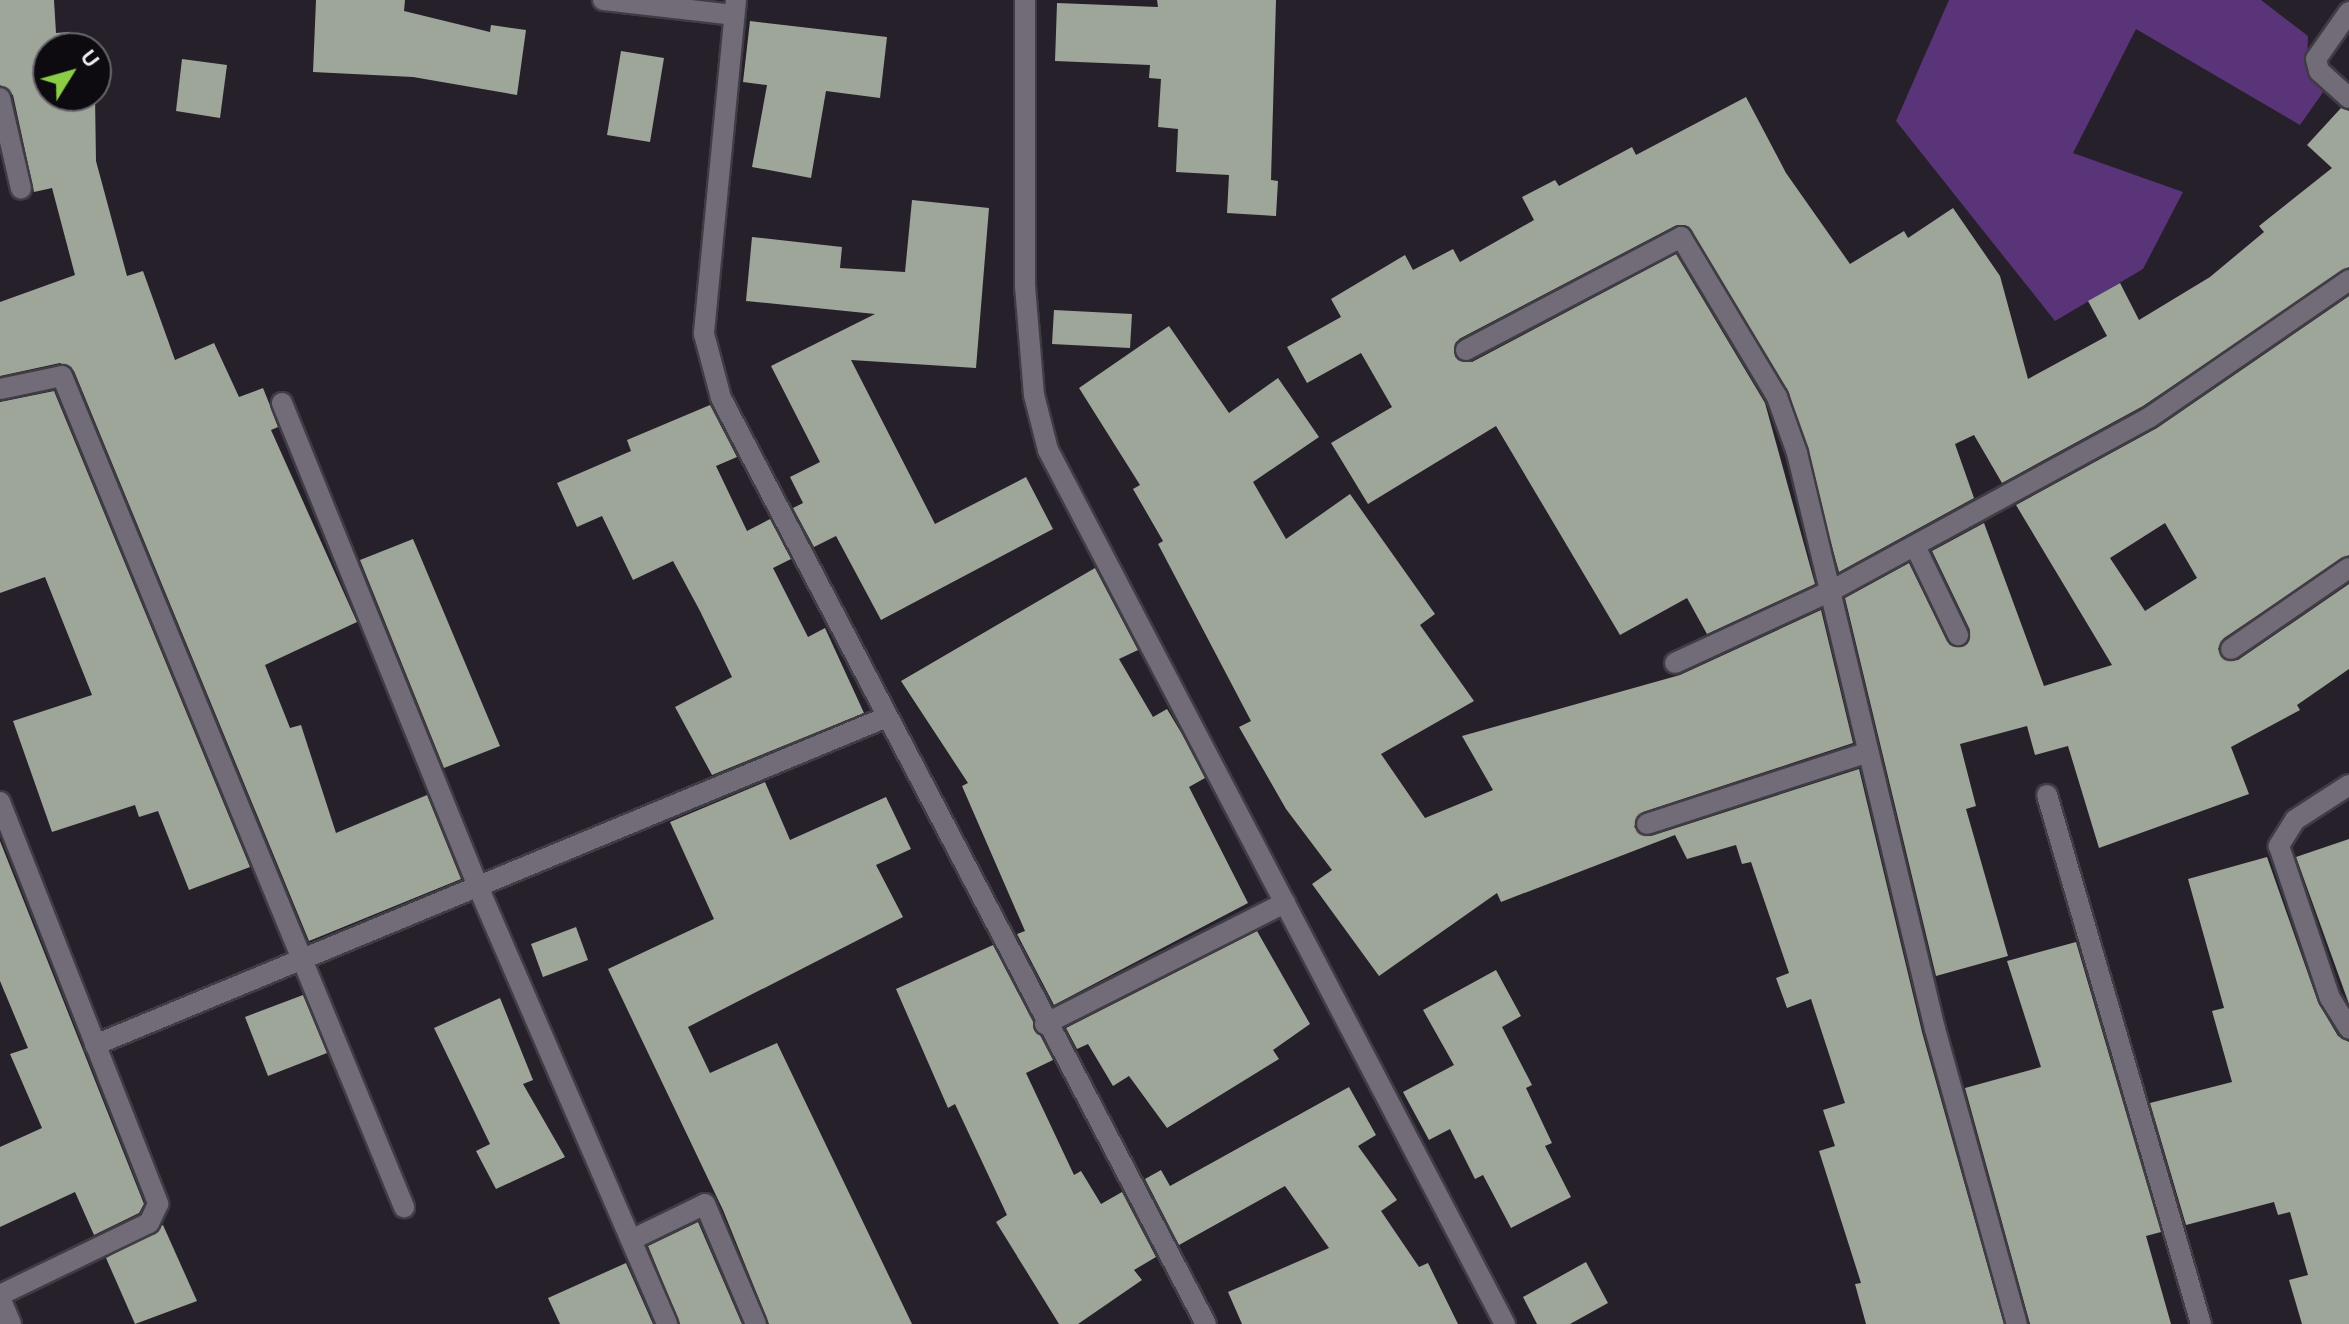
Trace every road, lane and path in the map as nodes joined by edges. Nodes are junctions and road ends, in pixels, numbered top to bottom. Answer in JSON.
{"nodes":[{"id":1,"x":603,"y":0,"type":"edge"},
{"id":2,"x":1025,"y":0,"type":"edge"},
{"id":3,"x":735,"y":7,"type":"edge"},
{"id":4,"x":2349,"y":12,"type":"edge"},
{"id":5,"x":0,"y":98,"type":"edge"},
{"id":6,"x":2349,"y":98,"type":"edge"},
{"id":7,"x":21,"y":189,"type":"dead end"},
{"id":8,"x":2349,"y":280,"type":"edge"},
{"id":9,"x":1466,"y":350,"type":"dead end"},
{"id":10,"x":0,"y":389,"type":"edge"},
{"id":11,"x":282,"y":403,"type":"dead end"},
{"id":12,"x":1915,"y":546,"type":"junction"},
{"id":13,"x":2349,"y":568,"type":"edge"},
{"id":14,"x":1831,"y":591,"type":"junction"},
{"id":15,"x":1958,"y":635,"type":"dead end"},
{"id":16,"x":2231,"y":649,"type":"dead end"},
{"id":17,"x":1675,"y":663,"type":"dead end"},
{"id":18,"x":887,"y":717,"type":"junction"},
{"id":19,"x":1868,"y":752,"type":"junction"},
{"id":20,"x":2349,"y":785,"type":"edge"},
{"id":21,"x":2047,"y":795,"type":"dead end"},
{"id":22,"x":0,"y":802,"type":"edge"},
{"id":23,"x":1647,"y":824,"type":"dead end"},
{"id":24,"x":479,"y":889,"type":"junction"},
{"id":25,"x":1285,"y":903,"type":"junction"},
{"id":26,"x":302,"y":962,"type":"junction"},
{"id":27,"x":1045,"y":1024,"type":"junction"},
{"id":28,"x":2349,"y":1029,"type":"edge"},
{"id":29,"x":95,"y":1045,"type":"junction"},
{"id":30,"x":404,"y":1207,"type":"dead end"},
{"id":31,"x":631,"y":1240,"type":"junction"},
{"id":32,"x":0,"y":1296,"type":"edge"},
{"id":33,"x":11,"y":1324,"type":"edge"},
{"id":34,"x":667,"y":1324,"type":"edge"},
{"id":35,"x":756,"y":1324,"type":"edge"},
{"id":36,"x":1206,"y":1324,"type":"edge"},
{"id":37,"x":1505,"y":1324,"type":"edge"},
{"id":38,"x":2017,"y":1324,"type":"edge"},
{"id":39,"x":2201,"y":1324,"type":"edge"}],
"edges":[{"from":1,"to":3,"type":"street"},
{"from":2,"to":25,"type":"street"},
{"from":3,"to":18,"type":"street"},
{"from":4,"to":6,"type":"street"},
{"from":5,"to":7,"type":"street"},
{"from":8,"to":12,"type":"street"},
{"from":9,"to":14,"type":"street"},
{"from":10,"to":26,"type":"street"},
{"from":11,"to":24,"type":"street"},
{"from":12,"to":14,"type":"street"},
{"from":12,"to":15,"type":"street"},
{"from":13,"to":16,"type":"street"},
{"from":14,"to":17,"type":"street"},
{"from":14,"to":19,"type":"street"},
{"from":18,"to":24,"type":"street"},
{"from":18,"to":27,"type":"street"},
{"from":19,"to":23,"type":"street"},
{"from":19,"to":38,"type":"street"},
{"from":20,"to":28,"type":"street"},
{"from":21,"to":39,"type":"street"},
{"from":22,"to":29,"type":"street"},
{"from":24,"to":26,"type":"street"},
{"from":24,"to":31,"type":"street"},
{"from":25,"to":27,"type":"street"},
{"from":25,"to":37,"type":"street"},
{"from":26,"to":29,"type":"street"},
{"from":26,"to":30,"type":"street"},
{"from":27,"to":36,"type":"street"},
{"from":29,"to":32,"type":"street"},
{"from":31,"to":34,"type":"street"},
{"from":31,"to":35,"type":"street"},
{"from":32,"to":33,"type":"street"}]}
